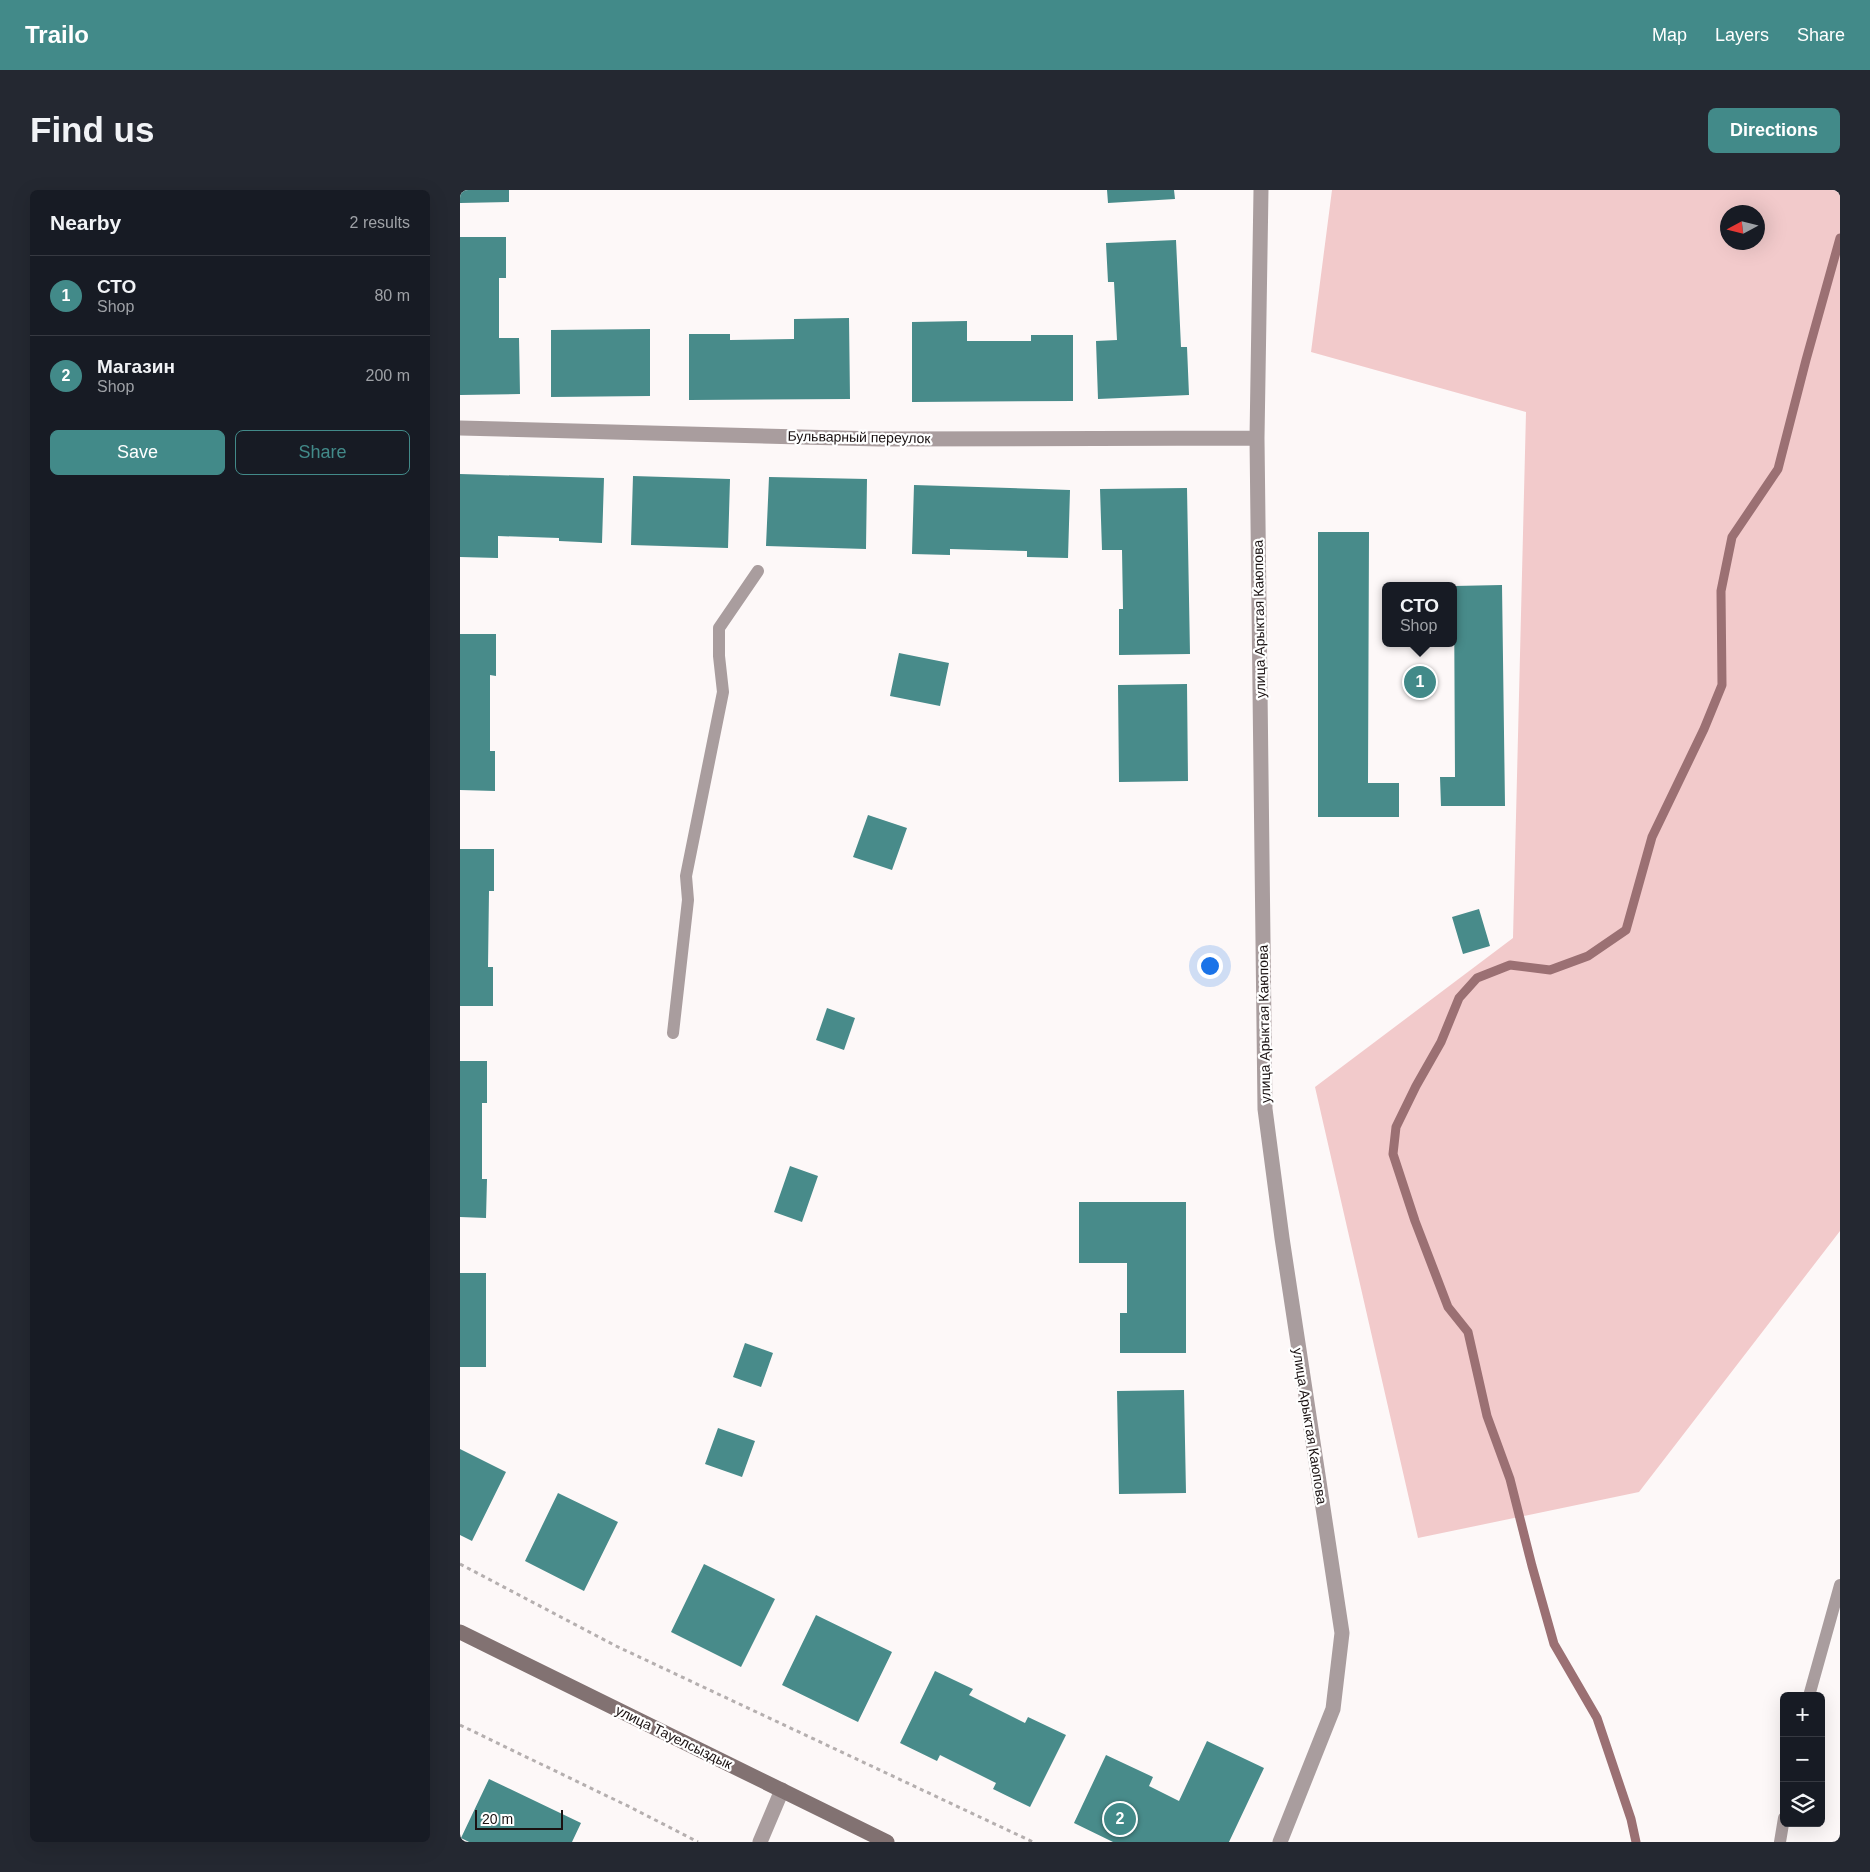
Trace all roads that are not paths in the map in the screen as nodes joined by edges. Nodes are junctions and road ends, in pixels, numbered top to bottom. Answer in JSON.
{"nodes":[{"id":1,"x":1261,"y":190,"type":"edge"},
{"id":2,"x":460,"y":428,"type":"edge"},
{"id":3,"x":1257,"y":438,"type":"junction"},
{"id":4,"x":758,"y":572,"type":"dead end"},
{"id":5,"x":672,"y":1033,"type":"dead end"},
{"id":6,"x":1840,"y":1585,"type":"edge"},
{"id":7,"x":460,"y":1632,"type":"edge"},
{"id":8,"x":1810,"y":1692,"type":"edge"},
{"id":9,"x":782,"y":1790,"type":"junction"},
{"id":10,"x":1782,"y":1827,"type":"edge"},
{"id":11,"x":760,"y":1842,"type":"edge"},
{"id":12,"x":887,"y":1842,"type":"edge"},
{"id":13,"x":1280,"y":1842,"type":"edge"},
{"id":14,"x":1780,"y":1842,"type":"edge"}],
"edges":[{"from":1,"to":3,"type":"street","name":"улица Арыктая Каюпова"},
{"from":2,"to":3,"type":"street","name":"Бульварный переулок"},
{"from":3,"to":13,"type":"street","name":"улица Арыктая Каюпова"},
{"from":4,"to":5,"type":"lane"},
{"from":6,"to":8,"type":"lane"},
{"from":7,"to":9,"type":"street","name":"улица Тауелсыздык"},
{"from":9,"to":11,"type":"street"},
{"from":9,"to":12,"type":"street","name":"улица Тауелсыздык"},
{"from":10,"to":14,"type":"lane"}]}
